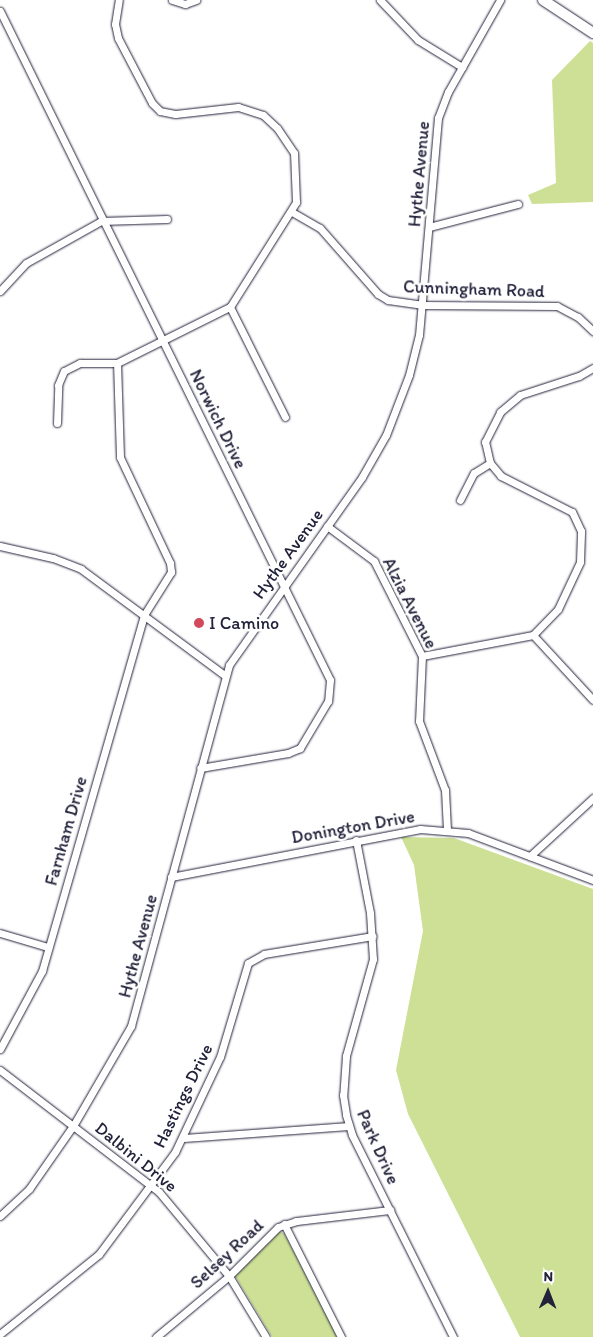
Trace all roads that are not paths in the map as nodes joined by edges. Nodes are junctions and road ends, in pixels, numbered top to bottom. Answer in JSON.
{"nodes":[{"id":1,"x":119,"y":0,"type":"edge"},
{"id":2,"x":172,"y":0,"type":"edge"},
{"id":3,"x":196,"y":0,"type":"edge"},
{"id":4,"x":380,"y":0,"type":"edge"},
{"id":5,"x":500,"y":0,"type":"edge"},
{"id":6,"x":543,"y":0,"type":"edge"},
{"id":7,"x":0,"y":11,"type":"edge"},
{"id":8,"x":593,"y":33,"type":"edge"},
{"id":9,"x":462,"y":67,"type":"junction"},
{"id":10,"x":518,"y":204,"type":"dead end"},
{"id":11,"x":292,"y":212,"type":"junction"},
{"id":12,"x":167,"y":219,"type":"dead end"},
{"id":13,"x":101,"y":221,"type":"junction"},
{"id":14,"x":428,"y":227,"type":"junction"},
{"id":15,"x":0,"y":291,"type":"edge"},
{"id":16,"x":422,"y":305,"type":"junction"},
{"id":17,"x":230,"y":307,"type":"junction"},
{"id":18,"x":593,"y":331,"type":"edge"},
{"id":19,"x":162,"y":341,"type":"junction"},
{"id":20,"x":118,"y":362,"type":"junction"},
{"id":21,"x":593,"y":368,"type":"edge"},
{"id":22,"x":285,"y":417,"type":"dead end"},
{"id":23,"x":57,"y":423,"type":"dead end"},
{"id":24,"x":490,"y":463,"type":"junction"},
{"id":25,"x":460,"y":500,"type":"dead end"},
{"id":26,"x":327,"y":526,"type":"junction"},
{"id":27,"x":0,"y":546,"type":"edge"},
{"id":28,"x":283,"y":584,"type":"junction"},
{"id":29,"x":144,"y":615,"type":"junction"},
{"id":30,"x":533,"y":635,"type":"junction"},
{"id":31,"x":422,"y":656,"type":"junction"},
{"id":32,"x":224,"y":676,"type":"junction"},
{"id":33,"x":593,"y":700,"type":"edge"},
{"id":34,"x":200,"y":768,"type":"junction"},
{"id":35,"x":593,"y":798,"type":"edge"},
{"id":36,"x":447,"y":830,"type":"junction"},
{"id":37,"x":356,"y":840,"type":"junction"},
{"id":38,"x":530,"y":856,"type":"junction"},
{"id":39,"x":171,"y":877,"type":"junction"},
{"id":40,"x":593,"y":880,"type":"edge"},
{"id":41,"x":0,"y":933,"type":"edge"},
{"id":42,"x":373,"y":936,"type":"junction"},
{"id":43,"x":48,"y":947,"type":"junction"},
{"id":44,"x":0,"y":1049,"type":"edge"},
{"id":45,"x":0,"y":1070,"type":"edge"},
{"id":46,"x":349,"y":1126,"type":"junction"},
{"id":47,"x":72,"y":1128,"type":"junction"},
{"id":48,"x":184,"y":1138,"type":"junction"},
{"id":49,"x":151,"y":1185,"type":"junction"},
{"id":50,"x":390,"y":1210,"type":"junction"},
{"id":51,"x":0,"y":1216,"type":"edge"},
{"id":52,"x":284,"y":1224,"type":"junction"},
{"id":53,"x":229,"y":1276,"type":"junction"},
{"id":54,"x":0,"y":1334,"type":"edge"},
{"id":55,"x":156,"y":1337,"type":"edge"},
{"id":56,"x":266,"y":1337,"type":"edge"},
{"id":57,"x":341,"y":1337,"type":"edge"},
{"id":58,"x":453,"y":1337,"type":"edge"}],
"edges":[{"from":1,"to":11,"type":"street"},
{"from":2,"to":3,"type":"street"},
{"from":4,"to":9,"type":"street"},
{"from":5,"to":9,"type":"street","name":"Hythe Avenue"},
{"from":6,"to":8,"type":"street"},
{"from":7,"to":13,"type":"street","name":"Norwich Drive"},
{"from":9,"to":14,"type":"street","name":"Hythe Avenue"},
{"from":10,"to":14,"type":"street"},
{"from":11,"to":16,"type":"street","name":"Cunningham Road"},
{"from":11,"to":17,"type":"street"},
{"from":12,"to":13,"type":"street"},
{"from":13,"to":15,"type":"street"},
{"from":13,"to":19,"type":"street","name":"Norwich Drive"},
{"from":14,"to":16,"type":"street","name":"Hythe Avenue"},
{"from":16,"to":18,"type":"street","name":"Cunningham Road"},
{"from":16,"to":26,"type":"street","name":"Hythe Avenue"},
{"from":17,"to":19,"type":"street"},
{"from":17,"to":22,"type":"street"},
{"from":19,"to":20,"type":"street"},
{"from":19,"to":28,"type":"street","name":"Norwich Drive"},
{"from":20,"to":23,"type":"street"},
{"from":20,"to":29,"type":"street","name":"Farnham Drive"},
{"from":21,"to":24,"type":"street"},
{"from":24,"to":25,"type":"street"},
{"from":24,"to":30,"type":"street"},
{"from":26,"to":28,"type":"street","name":"Hythe Avenue"},
{"from":26,"to":31,"type":"street","name":"Alzia Avenue"},
{"from":27,"to":29,"type":"street"},
{"from":28,"to":32,"type":"street","name":"Hythe Avenue"},
{"from":28,"to":34,"type":"street","name":"Norwich Drive"},
{"from":29,"to":32,"type":"street"},
{"from":29,"to":43,"type":"street","name":"Farnham Drive"},
{"from":30,"to":31,"type":"street"},
{"from":30,"to":33,"type":"street"},
{"from":31,"to":36,"type":"street","name":"Alzia Avenue"},
{"from":32,"to":34,"type":"street","name":"Hythe Avenue"},
{"from":34,"to":39,"type":"street","name":"Hythe Avenue"},
{"from":35,"to":38,"type":"street"},
{"from":36,"to":37,"type":"street","name":"Donington Drive"},
{"from":36,"to":38,"type":"street","name":"Donington Drive"},
{"from":37,"to":39,"type":"street","name":"Donington Drive"},
{"from":37,"to":42,"type":"street","name":"Park Drive"},
{"from":38,"to":40,"type":"street","name":"Donington Drive"},
{"from":39,"to":47,"type":"street","name":"Hythe Avenue"},
{"from":41,"to":43,"type":"street"},
{"from":42,"to":46,"type":"street","name":"Park Drive"},
{"from":42,"to":48,"type":"street","name":"Hastings Drive"},
{"from":43,"to":44,"type":"street","name":"Farnham Drive"},
{"from":45,"to":47,"type":"street","name":"Dalbini Drive"},
{"from":46,"to":48,"type":"street"},
{"from":46,"to":50,"type":"street","name":"Park Drive"},
{"from":47,"to":49,"type":"street","name":"Dalbini Drive"},
{"from":47,"to":51,"type":"street","name":"Hythe Avenue"},
{"from":48,"to":49,"type":"street","name":"Hastings Drive"},
{"from":49,"to":53,"type":"street","name":"Dalbini Drive"},
{"from":49,"to":54,"type":"street","name":"Hastings Drive"},
{"from":50,"to":52,"type":"street","name":"Selsey Road"},
{"from":50,"to":58,"type":"street","name":"Park Drive"},
{"from":52,"to":53,"type":"street","name":"Selsey Road"},
{"from":52,"to":57,"type":"street"},
{"from":53,"to":55,"type":"street","name":"Selsey Road"},
{"from":53,"to":56,"type":"street","name":"Dalbini Drive"}]}
